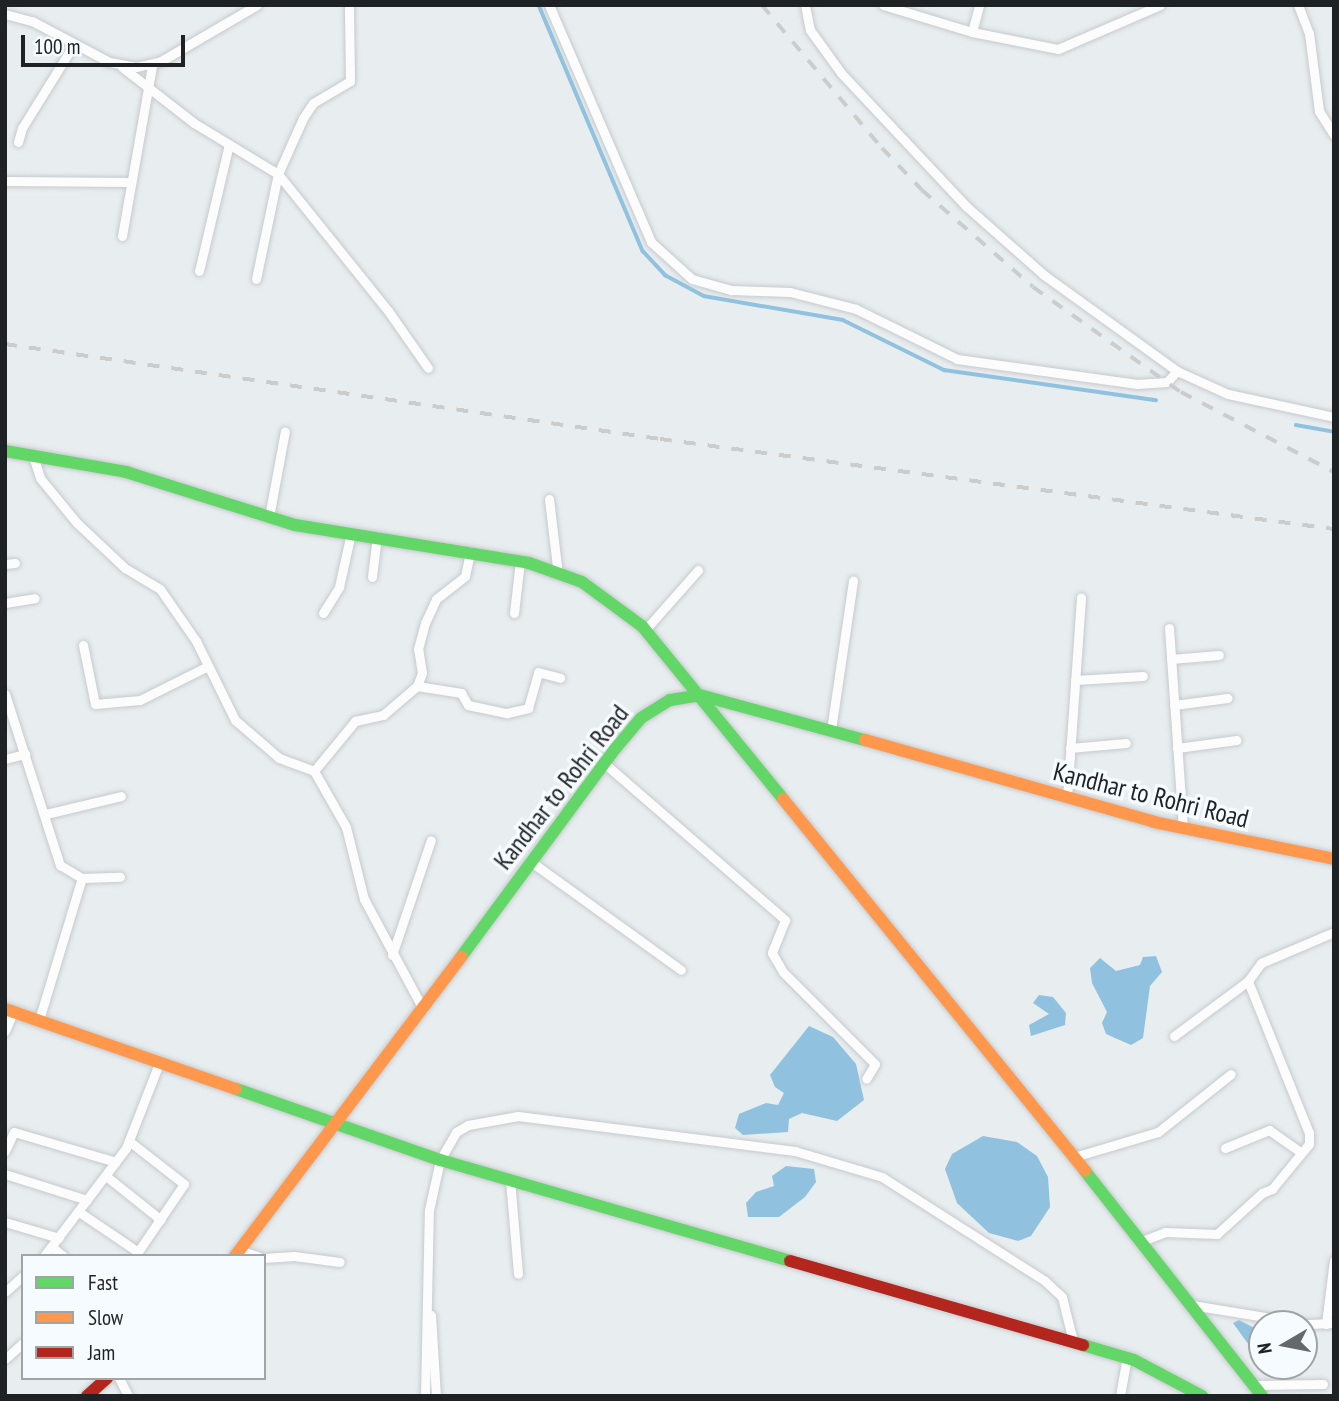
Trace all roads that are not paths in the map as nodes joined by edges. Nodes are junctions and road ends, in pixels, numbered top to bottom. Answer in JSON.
{"nodes":[{"id":1,"x":257,"y":5,"type":"edge"},
{"id":2,"x":349,"y":5,"type":"edge"},
{"id":3,"x":549,"y":5,"type":"edge"},
{"id":4,"x":805,"y":5,"type":"edge"},
{"id":5,"x":883,"y":5,"type":"edge"},
{"id":6,"x":979,"y":5,"type":"edge"},
{"id":7,"x":1160,"y":5,"type":"edge"},
{"id":8,"x":1298,"y":5,"type":"edge"},
{"id":9,"x":240,"y":8,"type":"edge"},
{"id":10,"x":5,"y":14,"type":"edge"},
{"id":11,"x":972,"y":32,"type":"junction"},
{"id":12,"x":74,"y":44,"type":"junction"},
{"id":13,"x":152,"y":65,"type":"junction"},
{"id":14,"x":122,"y":67,"type":"junction"},
{"id":15,"x":147,"y":89,"type":"junction"},
{"id":16,"x":1334,"y":135,"type":"edge"},
{"id":17,"x":18,"y":142,"type":"dead end"},
{"id":18,"x":229,"y":144,"type":"junction"},
{"id":19,"x":278,"y":174,"type":"junction"},
{"id":20,"x":5,"y":181,"type":"edge"},
{"id":21,"x":130,"y":181,"type":"junction"},
{"id":22,"x":122,"y":236,"type":"dead end"},
{"id":23,"x":199,"y":271,"type":"dead end"},
{"id":24,"x":256,"y":279,"type":"dead end"},
{"id":25,"x":428,"y":368,"type":"dead end"},
{"id":26,"x":1177,"y":371,"type":"junction"},
{"id":27,"x":1334,"y":417,"type":"edge"},
{"id":28,"x":285,"y":431,"type":"dead end"},
{"id":29,"x":5,"y":451,"type":"edge"},
{"id":30,"x":33,"y":456,"type":"junction"},
{"id":31,"x":550,"y":499,"type":"dead end"},
{"id":32,"x":269,"y":517,"type":"junction"},
{"id":33,"x":351,"y":533,"type":"junction"},
{"id":34,"x":377,"y":536,"type":"junction"},
{"id":35,"x":470,"y":552,"type":"junction"},
{"id":36,"x":520,"y":562,"type":"junction"},
{"id":37,"x":698,"y":570,"type":"dead end"},
{"id":38,"x":558,"y":573,"type":"junction"},
{"id":39,"x":372,"y":577,"type":"dead end"},
{"id":40,"x":853,"y":581,"type":"dead end"},
{"id":41,"x":1081,"y":597,"type":"dead end"},
{"id":42,"x":35,"y":598,"type":"dead end"},
{"id":43,"x":5,"y":603,"type":"edge"},
{"id":44,"x":323,"y":613,"type":"dead end"},
{"id":45,"x":514,"y":613,"type":"dead end"},
{"id":46,"x":1168,"y":628,"type":"dead end"},
{"id":47,"x":645,"y":630,"type":"junction"},
{"id":48,"x":83,"y":645,"type":"dead end"},
{"id":49,"x":1219,"y":655,"type":"dead end"},
{"id":50,"x":1171,"y":659,"type":"junction"},
{"id":51,"x":208,"y":666,"type":"junction"},
{"id":52,"x":1143,"y":676,"type":"dead end"},
{"id":53,"x":560,"y":678,"type":"dead end"},
{"id":54,"x":1075,"y":680,"type":"junction"},
{"id":55,"x":417,"y":686,"type":"junction"},
{"id":56,"x":5,"y":694,"type":"edge"},
{"id":57,"x":700,"y":695,"type":"junction"},
{"id":58,"x":1228,"y":698,"type":"dead end"},
{"id":59,"x":1174,"y":705,"type":"junction"},
{"id":60,"x":8,"y":708,"type":"edge"},
{"id":61,"x":831,"y":730,"type":"junction"},
{"id":62,"x":1236,"y":740,"type":"dead end"},
{"id":63,"x":1126,"y":743,"type":"dead end"},
{"id":64,"x":1070,"y":748,"type":"junction"},
{"id":65,"x":1177,"y":748,"type":"junction"},
{"id":66,"x":25,"y":754,"type":"junction"},
{"id":67,"x":5,"y":759,"type":"edge"},
{"id":68,"x":604,"y":763,"type":"junction"},
{"id":69,"x":314,"y":771,"type":"junction"},
{"id":70,"x":121,"y":796,"type":"dead end"},
{"id":71,"x":1067,"y":798,"type":"junction"},
{"id":72,"x":46,"y":814,"type":"junction"},
{"id":73,"x":1183,"y":829,"type":"junction"},
{"id":74,"x":431,"y":840,"type":"dead end"},
{"id":75,"x":1334,"y":859,"type":"edge"},
{"id":76,"x":530,"y":861,"type":"junction"},
{"id":77,"x":120,"y":877,"type":"dead end"},
{"id":78,"x":82,"y":878,"type":"junction"},
{"id":79,"x":1334,"y":932,"type":"edge"},
{"id":80,"x":392,"y":955,"type":"junction"},
{"id":81,"x":681,"y":970,"type":"dead end"},
{"id":82,"x":1248,"y":981,"type":"junction"},
{"id":83,"x":424,"y":1009,"type":"junction"},
{"id":84,"x":9,"y":1010,"type":"edge"},
{"id":85,"x":39,"y":1020,"type":"junction"},
{"id":86,"x":5,"y":1031,"type":"edge"},
{"id":87,"x":1174,"y":1036,"type":"dead end"},
{"id":88,"x":161,"y":1060,"type":"junction"},
{"id":89,"x":1231,"y":1074,"type":"dead end"},
{"id":90,"x":866,"y":1079,"type":"dead end"},
{"id":91,"x":336,"y":1127,"type":"junction"},
{"id":92,"x":129,"y":1141,"type":"junction"},
{"id":93,"x":1225,"y":1148,"type":"dead end"},
{"id":94,"x":5,"y":1151,"type":"edge"},
{"id":95,"x":1301,"y":1152,"type":"junction"},
{"id":96,"x":1074,"y":1157,"type":"junction"},
{"id":97,"x":440,"y":1160,"type":"junction"},
{"id":98,"x":116,"y":1162,"type":"junction"},
{"id":99,"x":5,"y":1174,"type":"edge"},
{"id":100,"x":106,"y":1176,"type":"junction"},
{"id":101,"x":510,"y":1180,"type":"junction"},
{"id":102,"x":88,"y":1200,"type":"junction"},
{"id":103,"x":79,"y":1212,"type":"junction"},
{"id":104,"x":161,"y":1220,"type":"junction"},
{"id":105,"x":5,"y":1222,"type":"edge"},
{"id":106,"x":59,"y":1238,"type":"junction"},
{"id":107,"x":1142,"y":1241,"type":"junction"},
{"id":108,"x":51,"y":1247,"type":"junction"},
{"id":109,"x":237,"y":1253,"type":"edge"},
{"id":110,"x":46,"y":1254,"type":"edge"},
{"id":111,"x":60,"y":1254,"type":"edge"},
{"id":112,"x":136,"y":1254,"type":"edge"},
{"id":113,"x":266,"y":1258,"type":"edge"},
{"id":114,"x":1334,"y":1260,"type":"edge"},
{"id":115,"x":341,"y":1262,"type":"dead end"},
{"id":116,"x":518,"y":1274,"type":"dead end"},
{"id":117,"x":21,"y":1278,"type":"edge"},
{"id":118,"x":5,"y":1293,"type":"edge"},
{"id":119,"x":1192,"y":1305,"type":"junction"},
{"id":120,"x":429,"y":1306,"type":"junction"},
{"id":121,"x":1330,"y":1324,"type":"edge"},
{"id":122,"x":1073,"y":1340,"type":"junction"},
{"id":123,"x":21,"y":1345,"type":"edge"},
{"id":124,"x":1127,"y":1358,"type":"junction"},
{"id":125,"x":5,"y":1359,"type":"edge"},
{"id":126,"x":105,"y":1380,"type":"edge"},
{"id":127,"x":120,"y":1380,"type":"edge"},
{"id":128,"x":1323,"y":1384,"type":"dead end"},
{"id":129,"x":1254,"y":1385,"type":"junction"},
{"id":130,"x":86,"y":1396,"type":"edge"},
{"id":131,"x":128,"y":1396,"type":"edge"},
{"id":132,"x":425,"y":1396,"type":"edge"},
{"id":133,"x":436,"y":1396,"type":"edge"},
{"id":134,"x":1120,"y":1396,"type":"edge"},
{"id":135,"x":1202,"y":1396,"type":"edge"},
{"id":136,"x":1262,"y":1396,"type":"edge"}],
"edges":[{"from":1,"to":9,"type":"street"},
{"from":2,"to":19,"type":"street"},
{"from":3,"to":26,"type":"street"},
{"from":4,"to":26,"type":"street"},
{"from":5,"to":11,"type":"street"},
{"from":6,"to":11,"type":"street"},
{"from":7,"to":11,"type":"street"},
{"from":8,"to":16,"type":"street"},
{"from":9,"to":13,"type":"street"},
{"from":10,"to":12,"type":"street"},
{"from":12,"to":14,"type":"street"},
{"from":12,"to":17,"type":"street"},
{"from":13,"to":14,"type":"street"},
{"from":13,"to":15,"type":"street"},
{"from":14,"to":15,"type":"street"},
{"from":15,"to":18,"type":"street"},
{"from":15,"to":21,"type":"street"},
{"from":18,"to":19,"type":"street"},
{"from":18,"to":23,"type":"street"},
{"from":19,"to":24,"type":"street"},
{"from":19,"to":25,"type":"street"},
{"from":20,"to":21,"type":"street"},
{"from":21,"to":22,"type":"street"},
{"from":26,"to":27,"type":"street"},
{"from":28,"to":32,"type":"street"},
{"from":29,"to":30,"type":"street"},
{"from":30,"to":32,"type":"street"},
{"from":30,"to":51,"type":"street"},
{"from":31,"to":38,"type":"street"},
{"from":32,"to":33,"type":"street"},
{"from":33,"to":34,"type":"street"},
{"from":33,"to":44,"type":"street"},
{"from":34,"to":35,"type":"street"},
{"from":34,"to":39,"type":"street"},
{"from":35,"to":36,"type":"street"},
{"from":35,"to":55,"type":"street"},
{"from":36,"to":38,"type":"street"},
{"from":36,"to":45,"type":"street"},
{"from":37,"to":47,"type":"street"},
{"from":38,"to":47,"type":"street"},
{"from":40,"to":61,"type":"street"},
{"from":41,"to":54,"type":"street"},
{"from":42,"to":43,"type":"street"},
{"from":46,"to":50,"type":"street"},
{"from":47,"to":57,"type":"street"},
{"from":48,"to":51,"type":"street"},
{"from":49,"to":50,"type":"street"},
{"from":50,"to":59,"type":"street"},
{"from":51,"to":69,"type":"street"},
{"from":52,"to":54,"type":"street"},
{"from":53,"to":55,"type":"street"},
{"from":54,"to":64,"type":"street"},
{"from":55,"to":69,"type":"street"},
{"from":56,"to":60,"type":"street"},
{"from":57,"to":61,"type":"street","name":"Kandhar to Rohri Road"},
{"from":57,"to":68,"type":"street","name":"Kandhar to Rohri Road"},
{"from":57,"to":96,"type":"street"},
{"from":58,"to":59,"type":"street"},
{"from":59,"to":65,"type":"street"},
{"from":60,"to":66,"type":"street"},
{"from":61,"to":71,"type":"street","name":"Kandhar to Rohri Road"},
{"from":62,"to":65,"type":"street"},
{"from":63,"to":64,"type":"street"},
{"from":64,"to":71,"type":"street"},
{"from":65,"to":73,"type":"street"},
{"from":66,"to":67,"type":"street"},
{"from":66,"to":72,"type":"street"},
{"from":68,"to":76,"type":"street","name":"Kandhar to Rohri Road"},
{"from":68,"to":90,"type":"street"},
{"from":69,"to":80,"type":"street"},
{"from":70,"to":72,"type":"street"},
{"from":71,"to":73,"type":"street","name":"Kandhar to Rohri Road"},
{"from":72,"to":78,"type":"street"},
{"from":73,"to":75,"type":"street","name":"Kandhar to Rohri Road"},
{"from":74,"to":80,"type":"street"},
{"from":76,"to":81,"type":"street"},
{"from":76,"to":83,"type":"street","name":"Kandhar to Rohri Road"},
{"from":77,"to":78,"type":"street"},
{"from":78,"to":85,"type":"street"},
{"from":79,"to":82,"type":"street"},
{"from":80,"to":83,"type":"street"},
{"from":82,"to":87,"type":"street"},
{"from":82,"to":95,"type":"street"},
{"from":83,"to":91,"type":"street","name":"Kandhar to Rohri Road"},
{"from":84,"to":85,"type":"street"},
{"from":84,"to":86,"type":"street"},
{"from":85,"to":88,"type":"street"},
{"from":88,"to":91,"type":"street"},
{"from":88,"to":92,"type":"street"},
{"from":89,"to":96,"type":"street"},
{"from":91,"to":97,"type":"street"},
{"from":91,"to":109,"type":"street","name":"Kandhar to Rohri Road"},
{"from":92,"to":98,"type":"street"},
{"from":92,"to":104,"type":"street"},
{"from":93,"to":95,"type":"street"},
{"from":94,"to":98,"type":"street"},
{"from":95,"to":107,"type":"street"},
{"from":96,"to":107,"type":"street"},
{"from":97,"to":101,"type":"street"},
{"from":97,"to":120,"type":"street"},
{"from":97,"to":122,"type":"street"},
{"from":98,"to":100,"type":"street"},
{"from":99,"to":102,"type":"street"},
{"from":100,"to":102,"type":"street"},
{"from":100,"to":104,"type":"street"},
{"from":101,"to":116,"type":"street"},
{"from":101,"to":122,"type":"street"},
{"from":102,"to":103,"type":"street"},
{"from":103,"to":106,"type":"street"},
{"from":103,"to":112,"type":"street"},
{"from":104,"to":112,"type":"street"},
{"from":105,"to":106,"type":"street"},
{"from":106,"to":108,"type":"street"},
{"from":107,"to":119,"type":"street"},
{"from":108,"to":110,"type":"street"},
{"from":108,"to":111,"type":"street"},
{"from":113,"to":115,"type":"street"},
{"from":114,"to":121,"type":"street"},
{"from":117,"to":118,"type":"street"},
{"from":119,"to":121,"type":"street"},
{"from":119,"to":129,"type":"street"},
{"from":120,"to":132,"type":"street"},
{"from":120,"to":133,"type":"street"},
{"from":122,"to":124,"type":"street"},
{"from":123,"to":125,"type":"street"},
{"from":124,"to":134,"type":"street"},
{"from":124,"to":135,"type":"street"},
{"from":126,"to":130,"type":"street"},
{"from":127,"to":131,"type":"street"},
{"from":128,"to":129,"type":"street"},
{"from":129,"to":136,"type":"street"}]}
